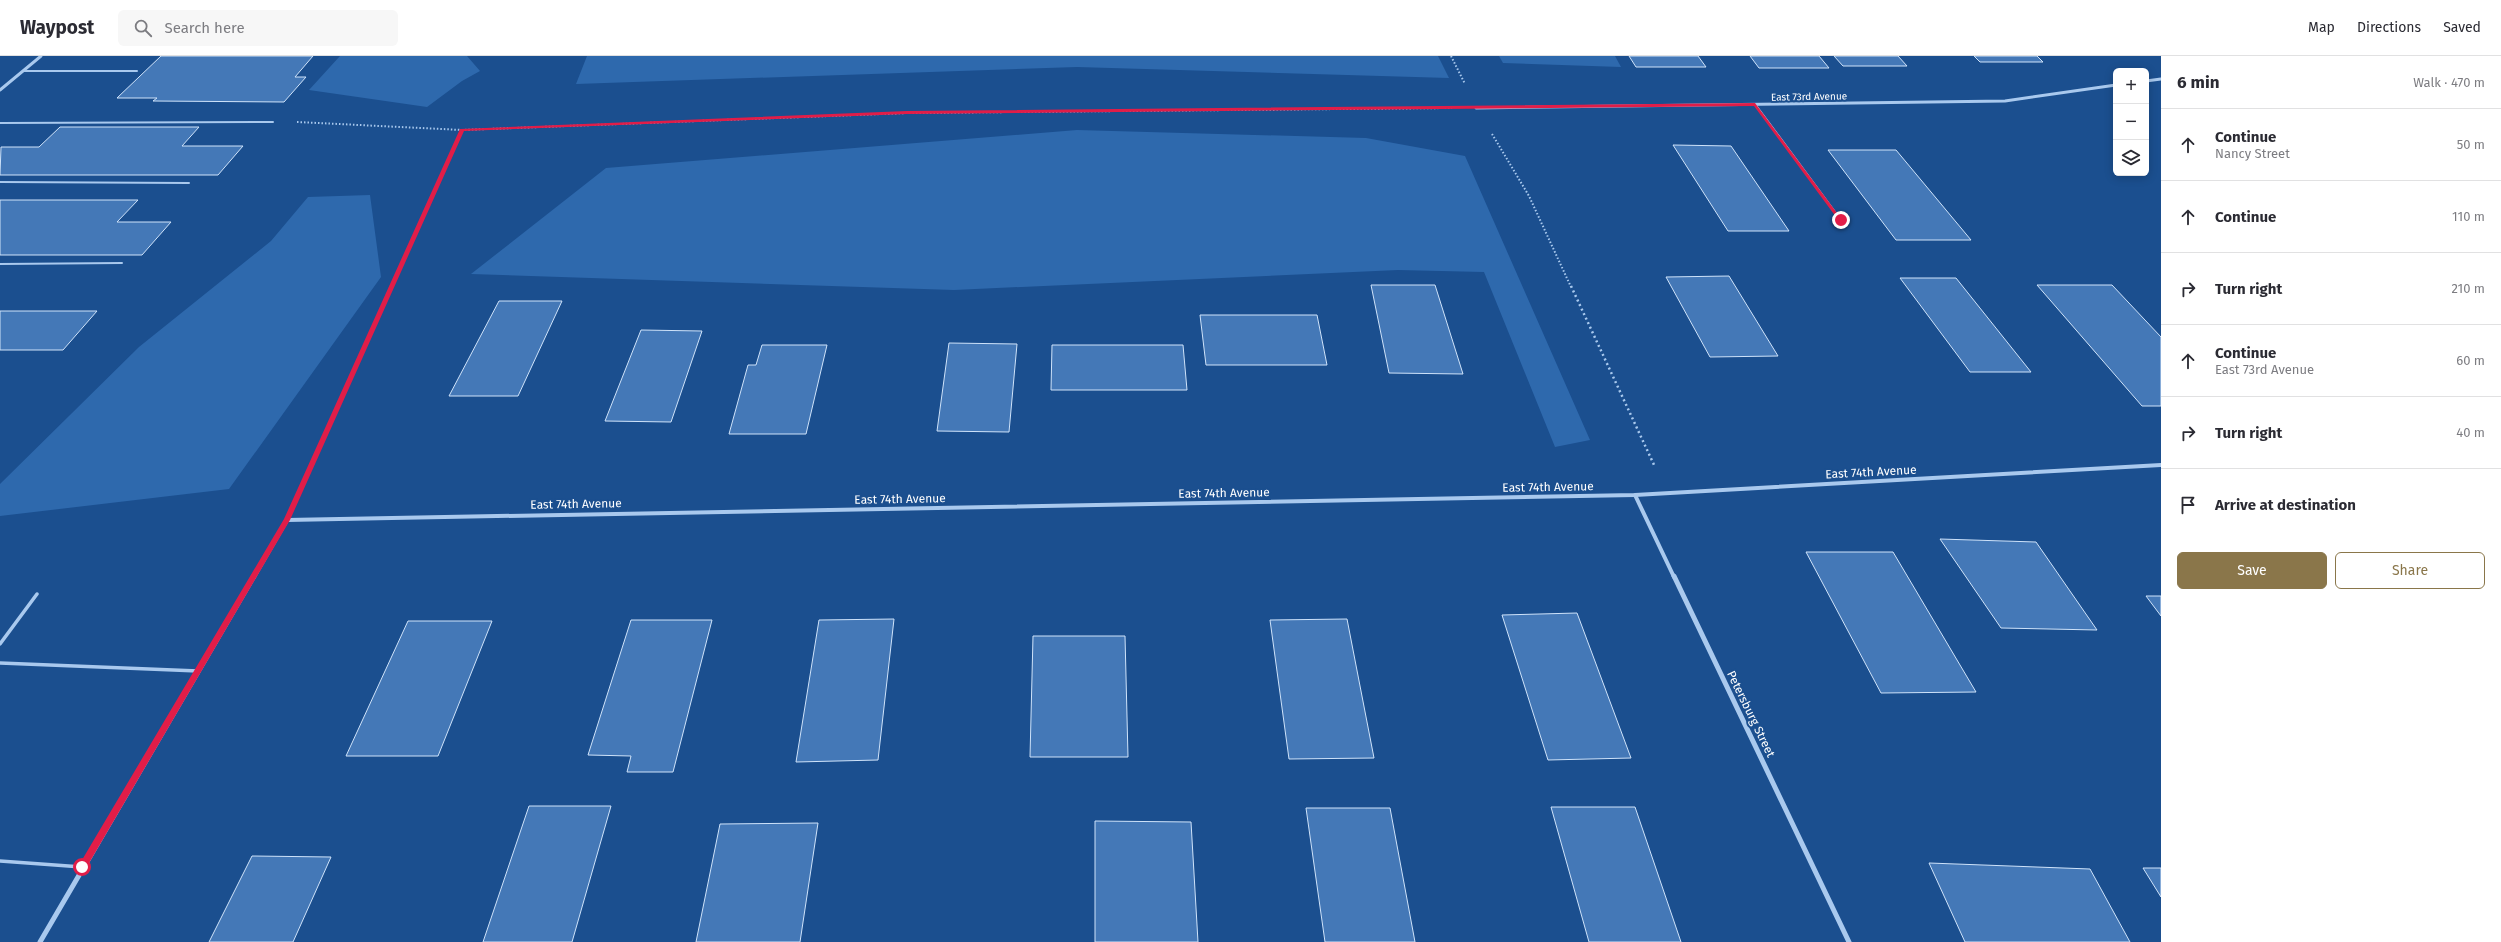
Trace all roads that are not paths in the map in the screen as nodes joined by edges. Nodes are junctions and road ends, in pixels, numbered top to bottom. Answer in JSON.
{"nodes":[{"id":1,"x":41,"y":56,"type":"edge"},
{"id":2,"x":23,"y":71,"type":"junction"},
{"id":3,"x":137,"y":71,"type":"dead end"},
{"id":4,"x":2161,"y":79,"type":"edge"},
{"id":5,"x":2149,"y":81,"type":"edge"},
{"id":6,"x":2113,"y":85,"type":"edge"},
{"id":7,"x":0,"y":90,"type":"edge"},
{"id":8,"x":1755,"y":104,"type":"junction"},
{"id":9,"x":1476,"y":108,"type":"road end"},
{"id":10,"x":273,"y":122,"type":"dead end"},
{"id":11,"x":0,"y":123,"type":"edge"},
{"id":12,"x":0,"y":182,"type":"edge"},
{"id":13,"x":189,"y":183,"type":"dead end"},
{"id":14,"x":1841,"y":220,"type":"dead end"},
{"id":15,"x":122,"y":263,"type":"dead end"},
{"id":16,"x":0,"y":264,"type":"edge"},
{"id":17,"x":2161,"y":465,"type":"edge"},
{"id":18,"x":1635,"y":495,"type":"junction"},
{"id":19,"x":37,"y":594,"type":"dead end"},
{"id":20,"x":0,"y":644,"type":"edge"},
{"id":21,"x":0,"y":663,"type":"edge"},
{"id":22,"x":200,"y":671,"type":"junction"},
{"id":23,"x":0,"y":861,"type":"edge"},
{"id":24,"x":82,"y":867,"type":"junction"},
{"id":25,"x":40,"y":942,"type":"edge"},
{"id":26,"x":1848,"y":942,"type":"edge"}],
"edges":[{"from":1,"to":2,"type":"street"},
{"from":2,"to":3,"type":"lane"},
{"from":2,"to":7,"type":"street"},
{"from":4,"to":5,"type":"street"},
{"from":6,"to":8,"type":"street","name":"East 73rd Avenue"},
{"from":8,"to":9,"type":"street","name":"East 73rd Avenue"},
{"from":8,"to":14,"type":"lane"},
{"from":10,"to":11,"type":"lane"},
{"from":12,"to":13,"type":"lane"},
{"from":15,"to":16,"type":"lane"},
{"from":17,"to":18,"type":"street","name":"East 74th Avenue"},
{"from":18,"to":22,"type":"street","name":"East 74th Avenue"},
{"from":18,"to":26,"type":"street","name":"Petersburg Street"},
{"from":19,"to":20,"type":"lane"},
{"from":21,"to":22,"type":"lane"},
{"from":22,"to":24,"type":"street"},
{"from":23,"to":24,"type":"lane"},
{"from":24,"to":25,"type":"street"}]}
